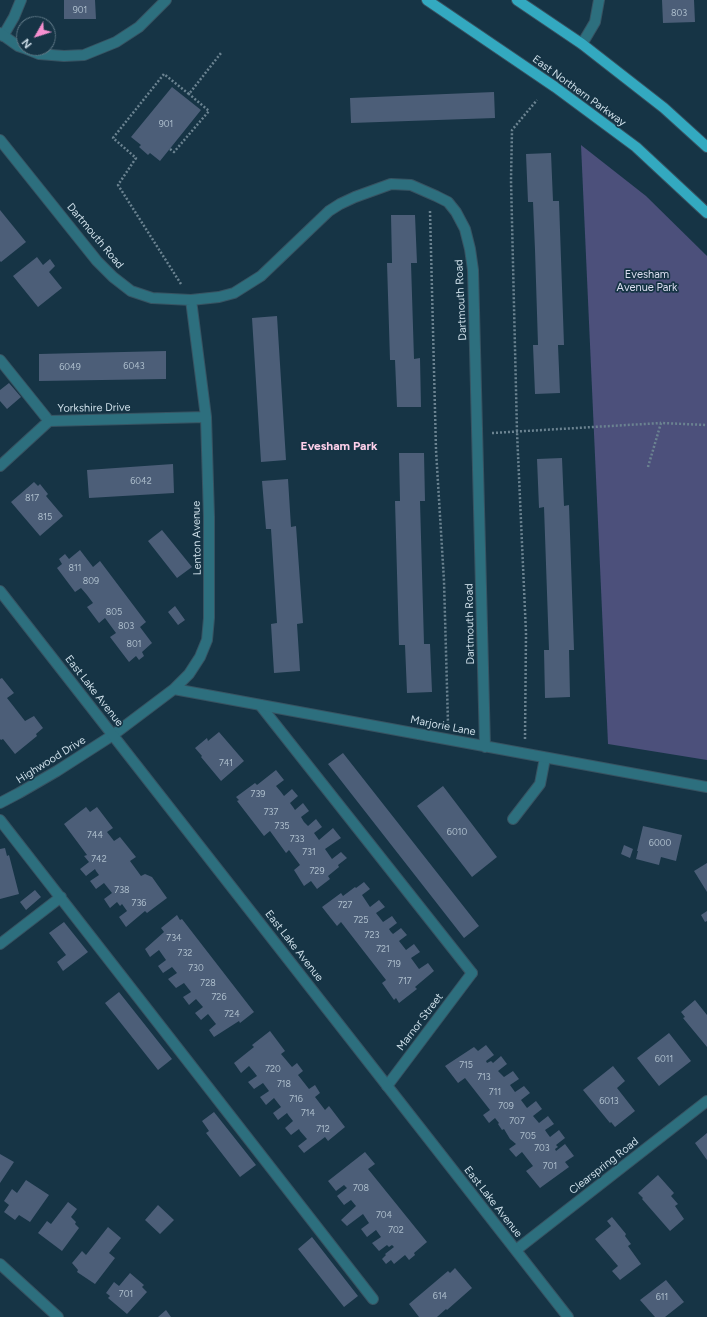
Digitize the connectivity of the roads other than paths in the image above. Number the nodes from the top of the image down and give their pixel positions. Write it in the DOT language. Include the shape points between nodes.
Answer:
graph roads {
  1 [pos="21,0"];
  2 [pos="166,0"];
  3 [pos="427,0"];
  4 [pos="517,0"];
  5 [pos="599,0"];
  6 [pos="1,35"];
  7 [pos="16,43"];
  8 [pos="582,44"];
  9 [pos="56,55"];
  10 [pos="0,140"];
  11 [pos="706,143"];
  12 [pos="707,212"];
  13 [pos="191,300"];
  14 [pos="0,360"];
  15 [pos="206,417"];
  16 [pos="49,421"];
  17 [pos="0,466"];
  18 [pos="0,591"];
  19 [pos="174,689"];
  20 [pos="260,705"];
  21 [pos="113,735"];
  22 [pos="486,747"];
  23 [pos="545,758"];
  24 [pos="707,787"];
  25 [pos="0,803"];
  26 [pos="513,819"];
  27 [pos="0,820"];
  28 [pos="61,898"];
  29 [pos="0,944"];
  30 [pos="387,1086"];
  31 [pos="707,1101"];
  32 [pos="516,1250"];
  33 [pos="0,1264"];
  34 [pos="373,1299"];
  35 [pos="58,1317"];
  36 [pos="568,1317"];
  1 -- 6 [label="street" via="14,17"];
  2 -- 9 [label="street" via="139,26 116,42 84,55"];
  3 -- 12 [label="main road, East Northern Parkway" via="555,87 636,147"];
  4 -- 8 [label="main road"];
  5 -- 8 [label="street" via="595,22"];
  6 -- 7 [label="street"];
  8 -- 11 [label="main road"];
  10 -- 13 [label="street, Dartmouth Road" via="97,261 123,286 152,298"];
  13 -- 15 [label="street, Lenton Avenue"];
  13 -- 22 [label="street, Dartmouth Road" via="219,297 249,285 329,211 355,197 391,184 411,185 430,193 448,202 456,212 465,229 473,270"];
  14 -- 16 [label="street"];
  15 -- 16 [label="street, Yorkshire Drive"];
  15 -- 19 [label="street, Lenton Avenue" via="210,618 207,640 200,657 189,674"];
  16 -- 17 [label="street, Yorkshire Drive"];
  18 -- 21 [label="street, East Lake Avenue"];
  19 -- 20 [label="street, Marjorie Lane"];
  19 -- 21 [label="street, Lenton Avenue"];
  20 -- 22 [label="street, Marjorie Lane"];
  20 -- 30 [label="street, Marnor Street" via="472,973"];
  21 -- 25 [label="street, Highwood Drive"];
  21 -- 30 [label="street, East Lake Avenue"];
  22 -- 23 [label="street, Marjorie Lane"];
  23 -- 24 [label="street, Marjorie Lane"];
  23 -- 26 [label="street" via="540,784"];
  27 -- 28 [label="street"];
  28 -- 29 [label="street"];
  28 -- 34 [label="street"];
  30 -- 32 [label="street, East Lake Avenue"];
  31 -- 32 [label="street, Clearspring Road"];
  32 -- 36 [label="street, East Lake Avenue"];
  33 -- 35 [label="street"];
}
